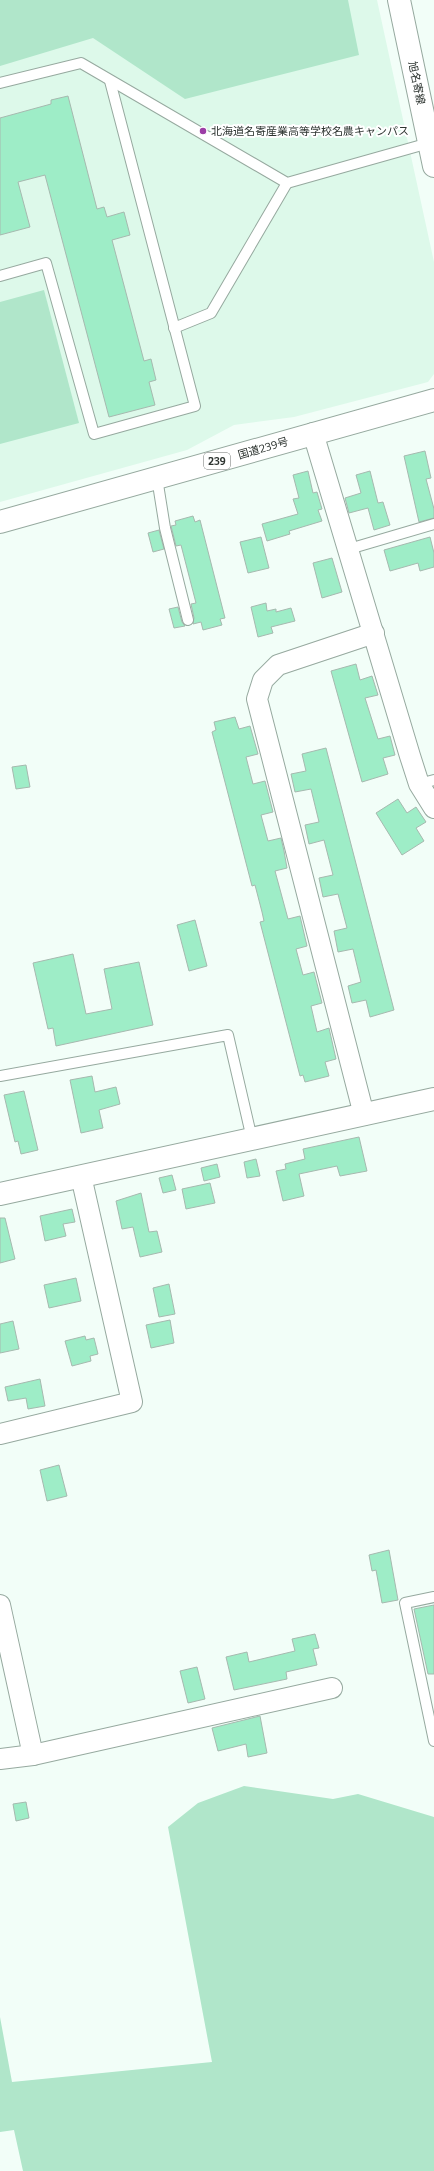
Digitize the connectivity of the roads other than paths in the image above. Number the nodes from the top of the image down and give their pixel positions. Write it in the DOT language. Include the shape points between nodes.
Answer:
graph roads {
  1 [pos="399,0"];
  2 [pos="110,81"];
  3 [pos="0,84"];
  4 [pos="429,143"];
  5 [pos="434,166"];
  6 [pos="287,183"];
  7 [pos="0,276"];
  8 [pos="174,328"];
  9 [pos="434,400"];
  10 [pos="313,433"];
  11 [pos="157,478"];
  12 [pos="0,522"];
  13 [pos="434,524"];
  14 [pos="349,549"];
  15 [pos="188,620"];
  16 [pos="374,633"];
  17 [pos="427,782"];
  18 [pos="434,808"];
  19 [pos="0,1076"];
  20 [pos="434,1099"];
  21 [pos="364,1115"];
  22 [pos="252,1139"];
  23 [pos="81,1176"];
  24 [pos="0,1194"];
  25 [pos="0,1434"];
  26 [pos="434,1597"];
  27 [pos="0,1605"];
  28 [pos="332,1688"];
  29 [pos="434,1741"];
  30 [pos="33,1755"];
  31 [pos="0,1759"];
  1 -- 4 [label="main road, 旭名寄線"];
  2 -- 3 [label="lane" via="81,63"];
  2 -- 6 [label="lane"];
  2 -- 8 [label="lane"];
  4 -- 5 [label="main road, 旭名寄線"];
  4 -- 6 [label="lane"];
  6 -- 8 [label="lane" via="211,313"];
  7 -- 8 [label="lane" via="46,263 94,434 194,406"];
  9 -- 10 [label="main road, 国道239号 / 239"];
  10 -- 11 [label="main road, 国道239号 / 239"];
  10 -- 14 [label="street"];
  11 -- 12 [label="main road, 国道239号 / 239"];
  11 -- 15 [label="lane" via="165,528"];
  13 -- 14 [label="lane"];
  14 -- 16 [label="street"];
  16 -- 17 [label="street"];
  16 -- 21 [label="street" via="278,665 263,680 257,699"];
  17 -- 18 [label="street"];
  19 -- 22 [label="lane" via="228,1035"];
  20 -- 21 [label="main road"];
  21 -- 22 [label="main road"];
  22 -- 23 [label="main road"];
  23 -- 24 [label="main road"];
  23 -- 25 [label="street" via="132,1402"];
  26 -- 29 [label="lane" via="405,1603"];
  27 -- 30 [label="street"];
  28 -- 30 [label="street"];
  30 -- 31 [label="street"];
}
